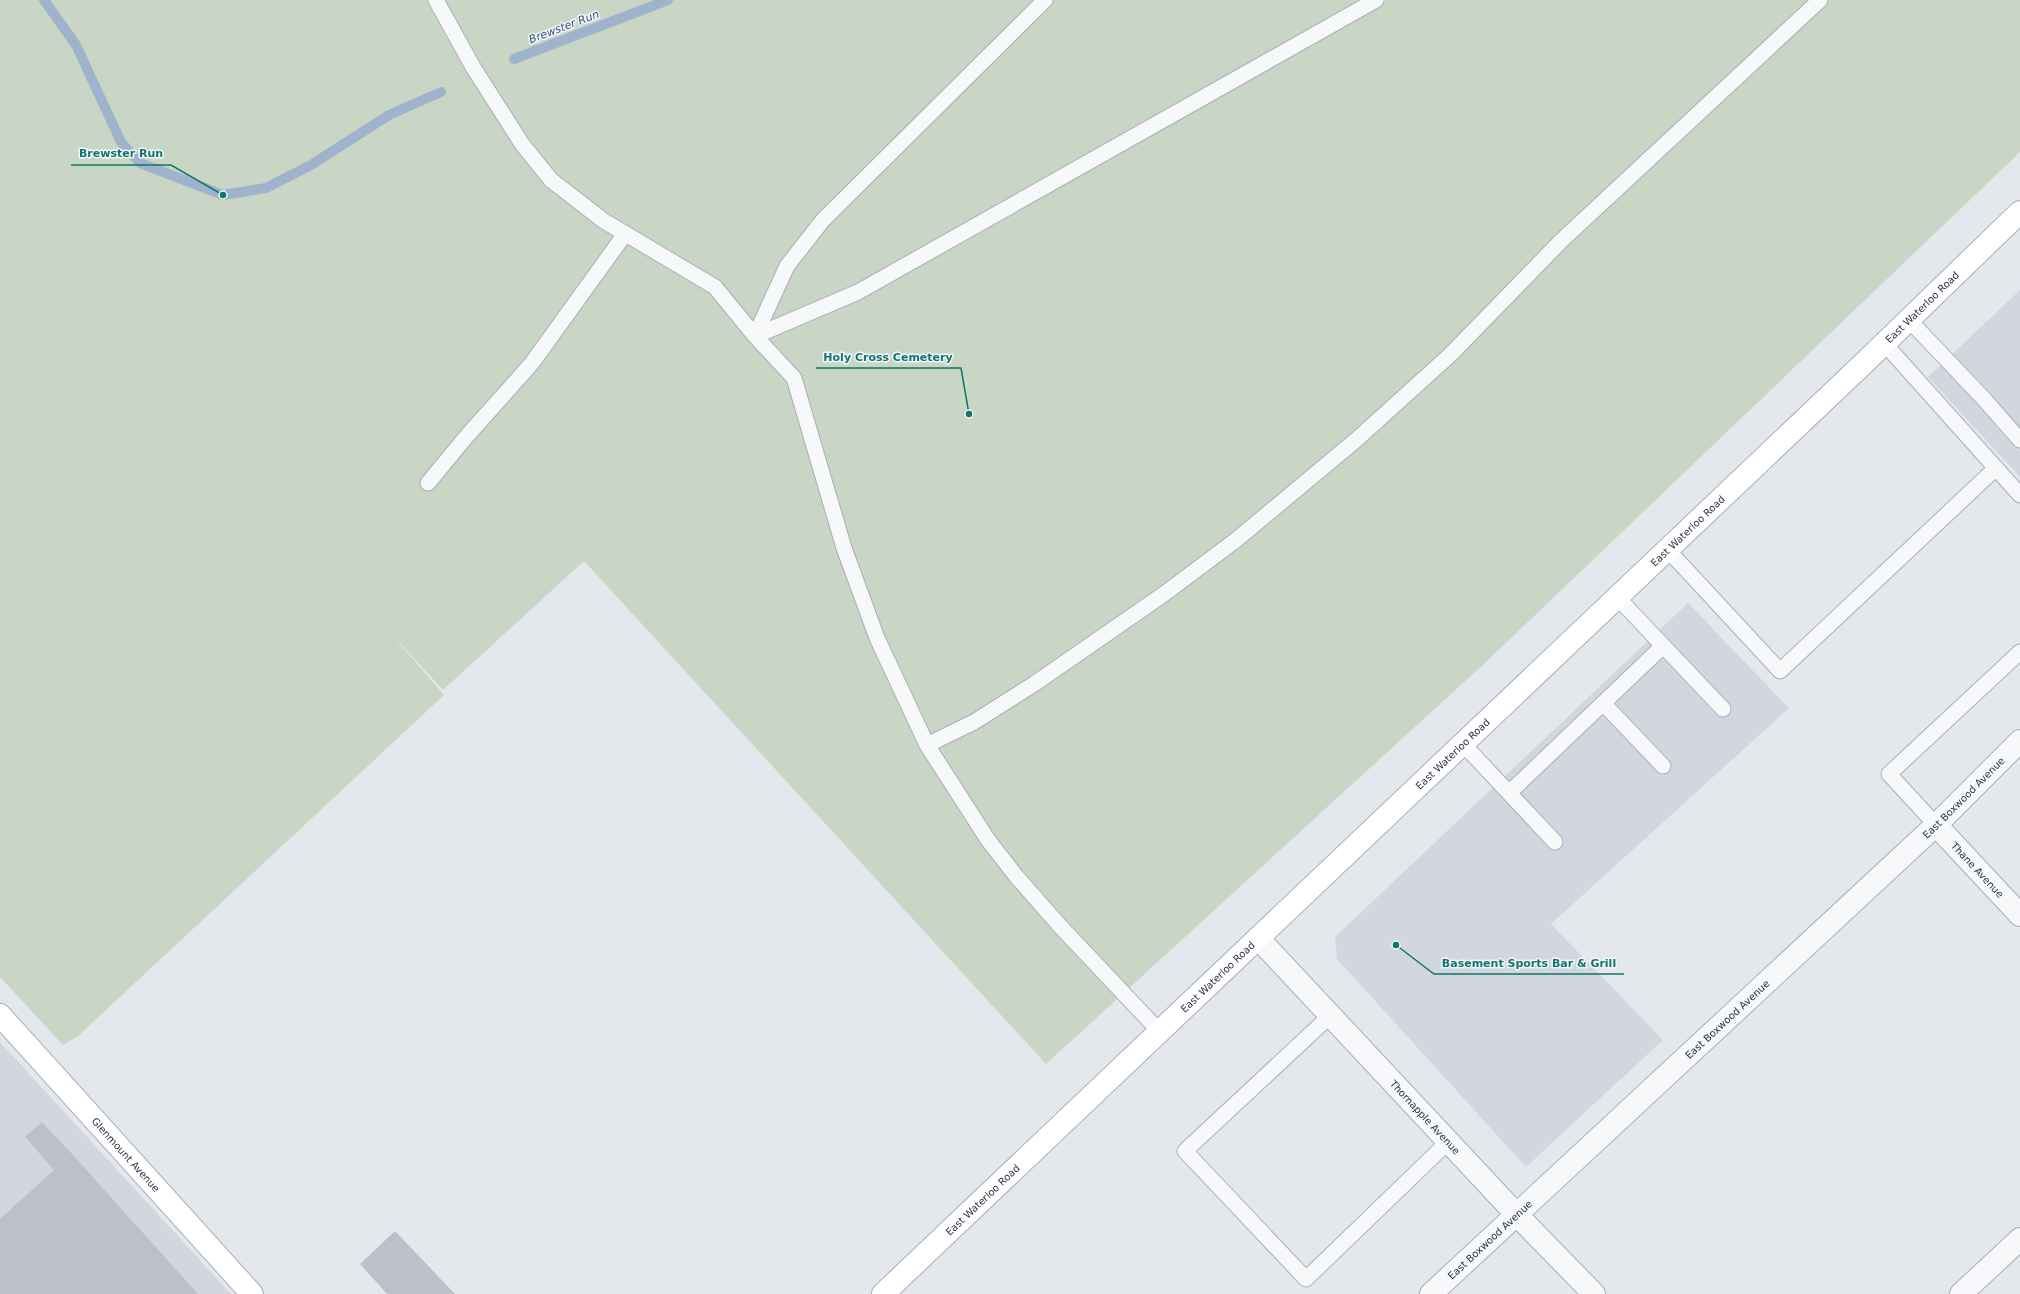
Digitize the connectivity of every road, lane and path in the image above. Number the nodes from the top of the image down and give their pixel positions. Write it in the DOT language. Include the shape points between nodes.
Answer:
graph roads {
  1 [pos="436,0"];
  2 [pos="1045,0"];
  3 [pos="1376,0"];
  4 [pos="1820,0"];
  5 [pos="2020,212"];
  6 [pos="625,234"];
  7 [pos="1908,320"];
  8 [pos="755,336"];
  9 [pos="1884,344"];
  10 [pos="2020,440"];
  11 [pos="1996,468"];
  12 [pos="428,483"];
  13 [pos="2020,495"];
  14 [pos="1667,549"];
  15 [pos="1617,597"];
  16 [pos="1663,646"];
  17 [pos="2020,652"];
  18 [pos="1603,703"];
  19 [pos="1723,709"];
  20 [pos="2020,741"];
  21 [pos="1463,744"];
  22 [pos="927,745"];
  23 [pos="1663,766"];
  24 [pos="1509,793"];
  25 [pos="1936,824"];
  26 [pos="1555,842"];
  27 [pos="2020,915"];
  28 [pos="1258,938"];
  29 [pos="0,1015"];
  30 [pos="1330,1015"];
  31 [pos="1160,1032"];
  32 [pos="1449,1141"];
  33 [pos="1516,1214"];
  34 [pos="2020,1239"];
  35 [pos="252,1294"];
  36 [pos="883,1294"];
  37 [pos="1431,1294"];
  38 [pos="1594,1294"];
  39 [pos="1961,1294"];
  1 -- 6 [label="lane" via="473,68 522,144 550,180 585,208"];
  2 -- 8 [label="lane" via="823,220 787,266"];
  3 -- 8 [label="lane" via="858,292"];
  4 -- 22 [label="lane" via="1561,241 1450,355 1356,440 1236,540 1164,594 1021,693 974,722"];
  5 -- 7 [label="main road, East Waterloo Road"];
  6 -- 8 [label="lane" via="715,287"];
  6 -- 12 [label="lane" via="532,363"];
  7 -- 9 [label="main road, East Waterloo Road"];
  7 -- 10 [label="lane"];
  8 -- 22 [label="lane" via="794,378 844,548 877,638"];
  9 -- 11 [label="lane"];
  9 -- 14 [label="main road, East Waterloo Road"];
  11 -- 13 [label="lane"];
  11 -- 14 [label="lane" via="1780,671"];
  14 -- 15 [label="main road, East Waterloo Road"];
  15 -- 16 [label="lane"];
  15 -- 21 [label="main road, East Waterloo Road"];
  16 -- 18 [label="lane"];
  16 -- 19 [label="lane"];
  17 -- 25 [label="lane" via="1889,774"];
  18 -- 23 [label="lane"];
  18 -- 24 [label="lane"];
  20 -- 25 [label="street, East Boxwood Avenue"];
  21 -- 24 [label="lane"];
  21 -- 28 [label="main road, East Waterloo Road"];
  22 -- 31 [label="lane" via="988,840 1016,876"];
  24 -- 26 [label="lane"];
  25 -- 27 [label="street, Thane Avenue"];
  25 -- 33 [label="street, East Boxwood Avenue"];
  28 -- 30 [label="street, Thornapple Avenue"];
  28 -- 31 [label="main road, East Waterloo Road"];
  29 -- 35 [label="main road, Glenmount Avenue"];
  30 -- 32 [label="street, Thornapple Avenue"];
  30 -- 32 [label="lane" via="1185,1151 1306,1279"];
  31 -- 36 [label="main road, East Waterloo Road"];
  32 -- 33 [label="street, Thornapple Avenue"];
  33 -- 37 [label="street, East Boxwood Avenue"];
  33 -- 38 [label="street, Thornapple Avenue"];
  34 -- 39 [label="street"];
}
